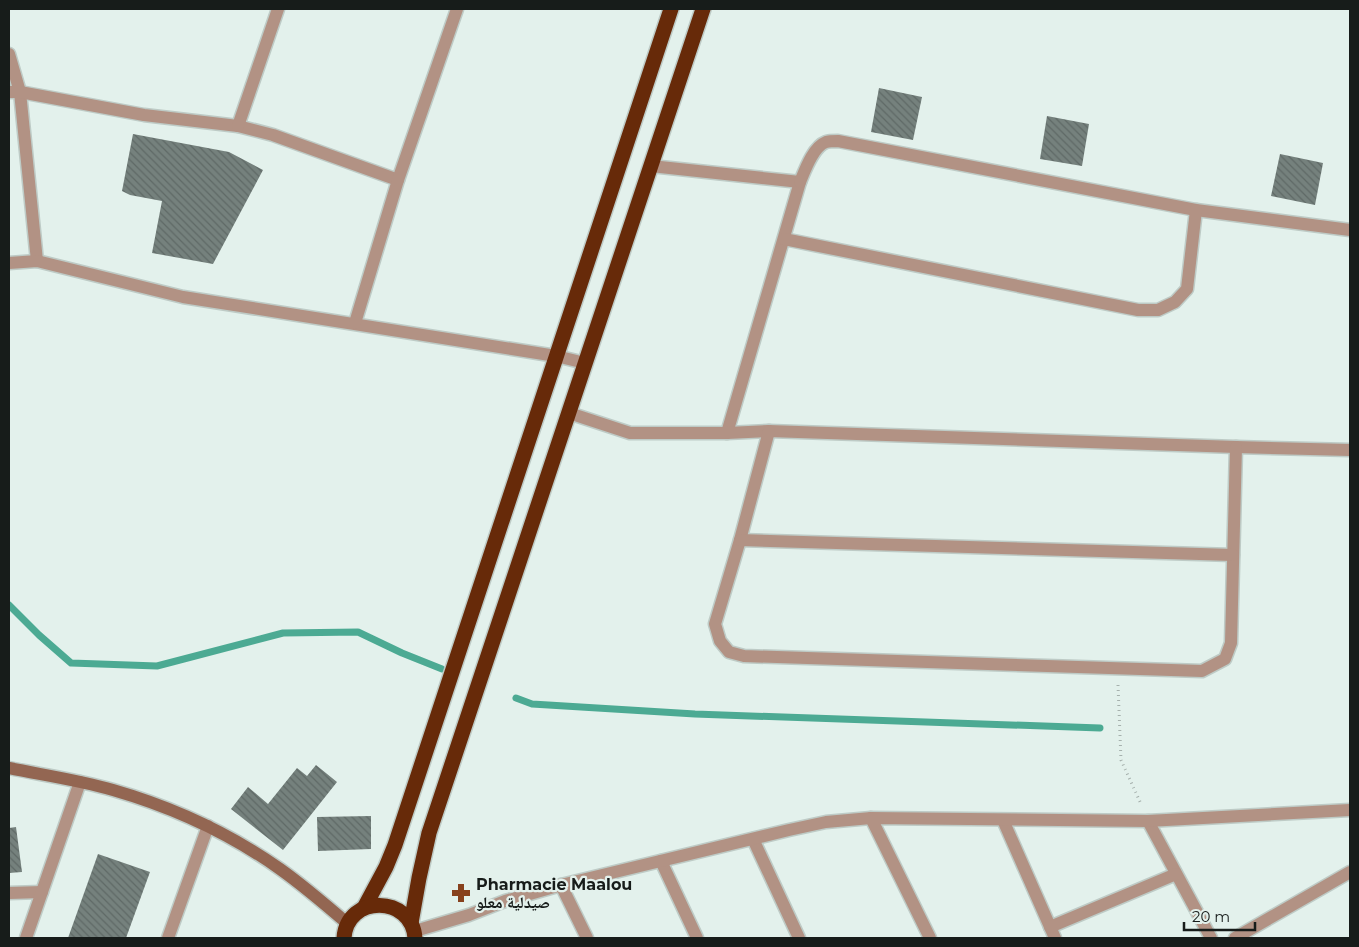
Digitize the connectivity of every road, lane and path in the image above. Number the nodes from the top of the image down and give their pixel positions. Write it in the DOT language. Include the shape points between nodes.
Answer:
graph roads {
  1 [pos="278,9"];
  2 [pos="458,9"];
  3 [pos="671,9"];
  4 [pos="703,9"];
  5 [pos="9,54"];
  6 [pos="14,92"];
  7 [pos="238,126"];
  8 [pos="650,166"];
  9 [pos="398,180"];
  10 [pos="800,182"];
  11 [pos="1196,210"];
  12 [pos="1350,230"];
  13 [pos="784,239"];
  14 [pos="37,261"];
  15 [pos="9,263"];
  16 [pos="355,323"];
  17 [pos="556,356"];
  18 [pos="585,363"];
  19 [pos="569,413"];
  20 [pos="769,431"];
  21 [pos="727,433"];
  22 [pos="1236,447"];
  23 [pos="1350,450"];
  24 [pos="740,540"];
  25 [pos="1233,555"];
  26 [pos="1118,668"];
  27 [pos="9,768"];
  28 [pos="80,782"];
  29 [pos="1350,810"];
  30 [pos="871,818"];
  31 [pos="1003,820"];
  32 [pos="1148,821"];
  33 [pos="208,826"];
  34 [pos="752,839"];
  35 [pos="662,861"];
  36 [pos="1350,872"];
  37 [pos="1176,874"];
  38 [pos="561,885"];
  39 [pos="42,892"];
  40 [pos="9,893"];
  41 [pos="364,908"];
  42 [pos="346,931"];
  43 [pos="414,931"];
  44 [pos="1053,933"];
  45 [pos="26,938"];
  46 [pos="168,938"];
  47 [pos="587,938"];
  48 [pos="697,938"];
  49 [pos="799,938"];
  50 [pos="930,938"];
  51 [pos="1210,938"];
  52 [pos="1235,938"];
  1 -- 7 [label="street"];
  2 -- 9 [label="street"];
  3 -- 17 [label="highway"];
  4 -- 8 [label="highway"];
  5 -- 6 [label="street"];
  6 -- 7 [label="street" via="144,115"];
  6 -- 14 [label="street"];
  7 -- 9 [label="street" via="273,135"];
  8 -- 10 [label="street"];
  8 -- 18 [label="highway"];
  9 -- 16 [label="street"];
  10 -- 11 [label="street" via="818,148 826,142 838,141"];
  10 -- 13 [label="street"];
  11 -- 12 [label="street"];
  11 -- 13 [label="street" via="1187,289 1175,302 1158,310 1138,310"];
  13 -- 21 [label="street"];
  14 -- 15 [label="street"];
  14 -- 16 [label="street" via="183,296"];
  16 -- 17 [label="street"];
  17 -- 18 [label="street"];
  17 -- 41 [label="highway" via="395,846"];
  18 -- 19 [label="highway"];
  19 -- 21 [label="street" via="630,433"];
  19 -- 43 [label="highway" via="429,833 419,878"];
  20 -- 21 [label="street"];
  20 -- 22 [label="street"];
  20 -- 24 [label="street"];
  22 -- 23 [label="street"];
  22 -- 25 [label="street"];
  24 -- 25 [label="street"];
  24 -- 26 [label="street" via="715,624 720,641 729,652 744,656"];
  25 -- 26 [label="street" via="1231,643 1225,659 1202,671"];
  26 -- 32 [label="path" via="1121,760"];
  27 -- 28 [label="street"];
  28 -- 33 [label="street" via="145,800"];
  28 -- 39 [label="street"];
  29 -- 32 [label="street"];
  30 -- 31 [label="street"];
  30 -- 34 [label="street" via="826,822"];
  30 -- 50 [label="street"];
  31 -- 32 [label="street"];
  31 -- 44 [label="street"];
  32 -- 37 [label="street"];
  33 -- 42 [label="street" via="279,868 313,893"];
  33 -- 46 [label="street"];
  34 -- 35 [label="street"];
  34 -- 49 [label="street"];
  35 -- 38 [label="street"];
  35 -- 48 [label="street"];
  36 -- 52 [label="street"];
  37 -- 44 [label="street"];
  37 -- 51 [label="street"];
  38 -- 43 [label="street"];
  38 -- 47 [label="street"];
  39 -- 40 [label="street"];
  39 -- 45 [label="street"];
  41 -- 42 [label="highway" via="355,914"];
  41 -- 43 [label="highway" via="391,906 402,912"];
}
